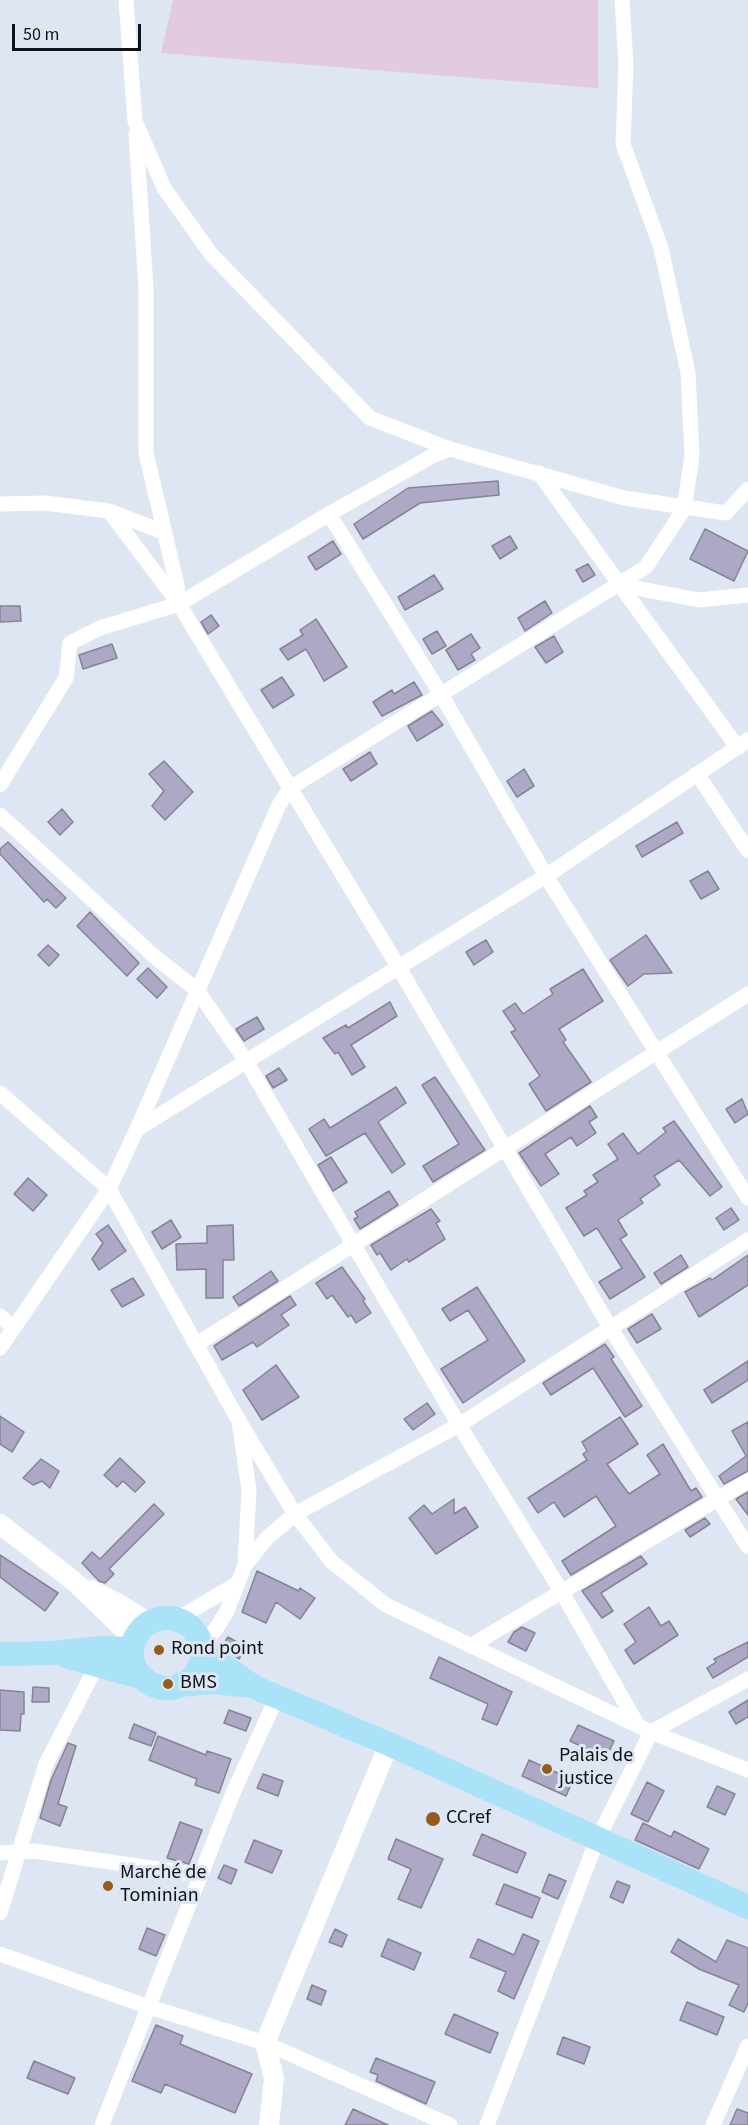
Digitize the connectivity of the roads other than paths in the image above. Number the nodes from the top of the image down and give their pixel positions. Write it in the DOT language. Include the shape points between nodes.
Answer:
graph roads {
  1 [pos="126,0"];
  2 [pos="622,0"];
  3 [pos="135,121"];
  4 [pos="450,449"];
  5 [pos="539,473"];
  6 [pos="748,489"];
  7 [pos="0,504"];
  8 [pos="684,509"];
  9 [pos="109,511"];
  10 [pos="329,514"];
  11 [pos="163,532"];
  12 [pos="621,585"];
  13 [pos="748,595"];
  14 [pos="179,604"];
  15 [pos="442,696"];
  16 [pos="743,744"];
  17 [pos="698,775"];
  18 [pos="0,785"];
  19 [pos="290,788"];
  20 [pos="0,815"];
  21 [pos="748,851"];
  22 [pos="546,876"];
  23 [pos="399,968"];
  24 [pos="197,990"];
  25 [pos="748,994"];
  26 [pos="657,1052"];
  27 [pos="246,1061"];
  28 [pos="0,1093"];
  29 [pos="137,1129"];
  30 [pos="505,1148"];
  31 [pos="109,1189"];
  32 [pos="748,1198"];
  33 [pos="748,1240"];
  34 [pos="353,1243"];
  35 [pos="0,1316"];
  36 [pos="14,1328"];
  37 [pos="611,1329"];
  38 [pos="196,1344"];
  39 [pos="0,1348"];
  40 [pos="239,1421"];
  41 [pos="459,1425"];
  42 [pos="748,1481"];
  43 [pos="718,1500"];
  44 [pos="295,1514"];
  45 [pos="0,1524"];
  46 [pos="748,1547"];
  47 [pos="245,1565"];
  48 [pos="235,1585"];
  49 [pos="562,1594"];
  50 [pos="177,1619"];
  51 [pos="139,1637"];
  52 [pos="472,1645"];
  53 [pos="201,1647"];
  54 [pos="0,1653"];
  55 [pos="54,1653"];
  56 [pos="97,1665"];
  57 [pos="144,1678"];
  58 [pos="748,1679"];
  59 [pos="179,1685"];
  60 [pos="254,1687"];
  61 [pos="277,1696"];
  62 [pos="637,1724"];
  63 [pos="651,1732"];
  64 [pos="389,1744"];
  65 [pos="748,1770"];
  66 [pos="597,1840"];
  67 [pos="0,1853"];
  68 [pos="20,1853"];
  69 [pos="200,1875"];
  70 [pos="748,1907"];
  71 [pos="0,1913"];
  72 [pos="0,1954"];
  73 [pos="146,2006"];
  74 [pos="265,2043"];
  75 [pos="748,2046"];
  76 [pos="102,2125"];
  77 [pos="270,2125"];
  78 [pos="450,2125"];
  79 [pos="487,2125"];
  80 [pos="713,2125"];
  1 -- 3 [label="street"];
  2 -- 8 [label="street" via="626,65 623,144 661,248 688,373 692,456"];
  3 -- 4 [label="street" via="164,188 211,254 370,418"];
  3 -- 11 [label="street" via="146,288 146,453"];
  4 -- 5 [label="street"];
  4 -- 10 [label="street"];
  5 -- 8 [label="street" via="624,498"];
  5 -- 12 [label="street"];
  6 -- 8 [label="street" via="726,513"];
  7 -- 9 [label="street" via="45,503"];
  8 -- 12 [label="street" via="646,567"];
  9 -- 11 [label="street"];
  9 -- 14 [label="street"];
  10 -- 14 [label="street"];
  10 -- 15 [label="street"];
  11 -- 14 [label="street"];
  12 -- 13 [label="street" via="699,600"];
  12 -- 15 [label="street"];
  12 -- 16 [label="street"];
  14 -- 18 [label="street" via="100,628 70,643 66,678"];
  14 -- 19 [label="street"];
  15 -- 19 [label="street"];
  15 -- 22 [label="street"];
  16 -- 17 [label="street"];
  17 -- 21 [label="street"];
  17 -- 22 [label="street"];
  19 -- 23 [label="street"];
  19 -- 24 [label="street"];
  20 -- 24 [label="street" via="155,957"];
  22 -- 23 [label="street"];
  22 -- 26 [label="street"];
  23 -- 27 [label="street"];
  23 -- 30 [label="street"];
  24 -- 27 [label="street"];
  24 -- 29 [label="street"];
  25 -- 26 [label="street"];
  26 -- 30 [label="street"];
  26 -- 32 [label="street"];
  27 -- 29 [label="street"];
  27 -- 34 [label="street"];
  28 -- 31 [label="street"];
  29 -- 31 [label="street"];
  30 -- 34 [label="street"];
  30 -- 37 [label="street"];
  31 -- 36 [label="street"];
  31 -- 38 [label="street"];
  33 -- 37 [label="street"];
  34 -- 38 [label="street"];
  34 -- 41 [label="street"];
  35 -- 36 [label="street"];
  36 -- 39 [label="street"];
  37 -- 41 [label="street"];
  37 -- 43 [label="street"];
  38 -- 40 [label="street"];
  40 -- 44 [label="street"];
  40 -- 47 [label="street" via="249,1490"];
  41 -- 44 [label="street"];
  41 -- 49 [label="street"];
  42 -- 43 [label="street"];
  43 -- 46 [label="street"];
  43 -- 49 [label="street"];
  44 -- 47 [label="street" via="267,1538"];
  44 -- 52 [label="street" via="333,1562 386,1605"];
  45 -- 51 [label="street"];
  47 -- 48 [label="street"];
  48 -- 50 [label="street"];
  48 -- 53 [label="street" via="227,1611"];
  49 -- 52 [label="street"];
  49 -- 62 [label="street"];
  50 -- 51 [label="main road" via="167,1618"];
  50 -- 53 [label="main road" via="195,1632"];
  51 -- 55 [label="main road" via="101,1648"];
  51 -- 57 [label="main road" via="135,1666"];
  52 -- 62 [label="street"];
  53 -- 59 [label="main road" via="196,1671"];
  53 -- 60 [label="main road"];
  54 -- 55 [label="main road"];
  55 -- 56 [label="main road"];
  56 -- 57 [label="main road"];
  56 -- 68 [label="street" via="46,1764"];
  57 -- 59 [label="main road" via="164,1687"];
  58 -- 63 [label="street"];
  59 -- 60 [label="main road" via="213,1682"];
  60 -- 61 [label="main road"];
  61 -- 64 [label="main road"];
  61 -- 69 [label="street"];
  62 -- 63 [label="street"];
  63 -- 65 [label="street"];
  63 -- 66 [label="street"];
  64 -- 66 [label="main road"];
  64 -- 74 [label="street"];
  66 -- 70 [label="main road"];
  66 -- 79 [label="street"];
  67 -- 68 [label="street"];
  68 -- 69 [label="street" via="34,1851"];
  68 -- 71 [label="street"];
  69 -- 73 [label="street"];
  72 -- 73 [label="street"];
  73 -- 74 [label="street"];
  73 -- 76 [label="street"];
  74 -- 77 [label="street" via="274,2078"];
  74 -- 78 [label="street"];
  75 -- 80 [label="street"];
}
